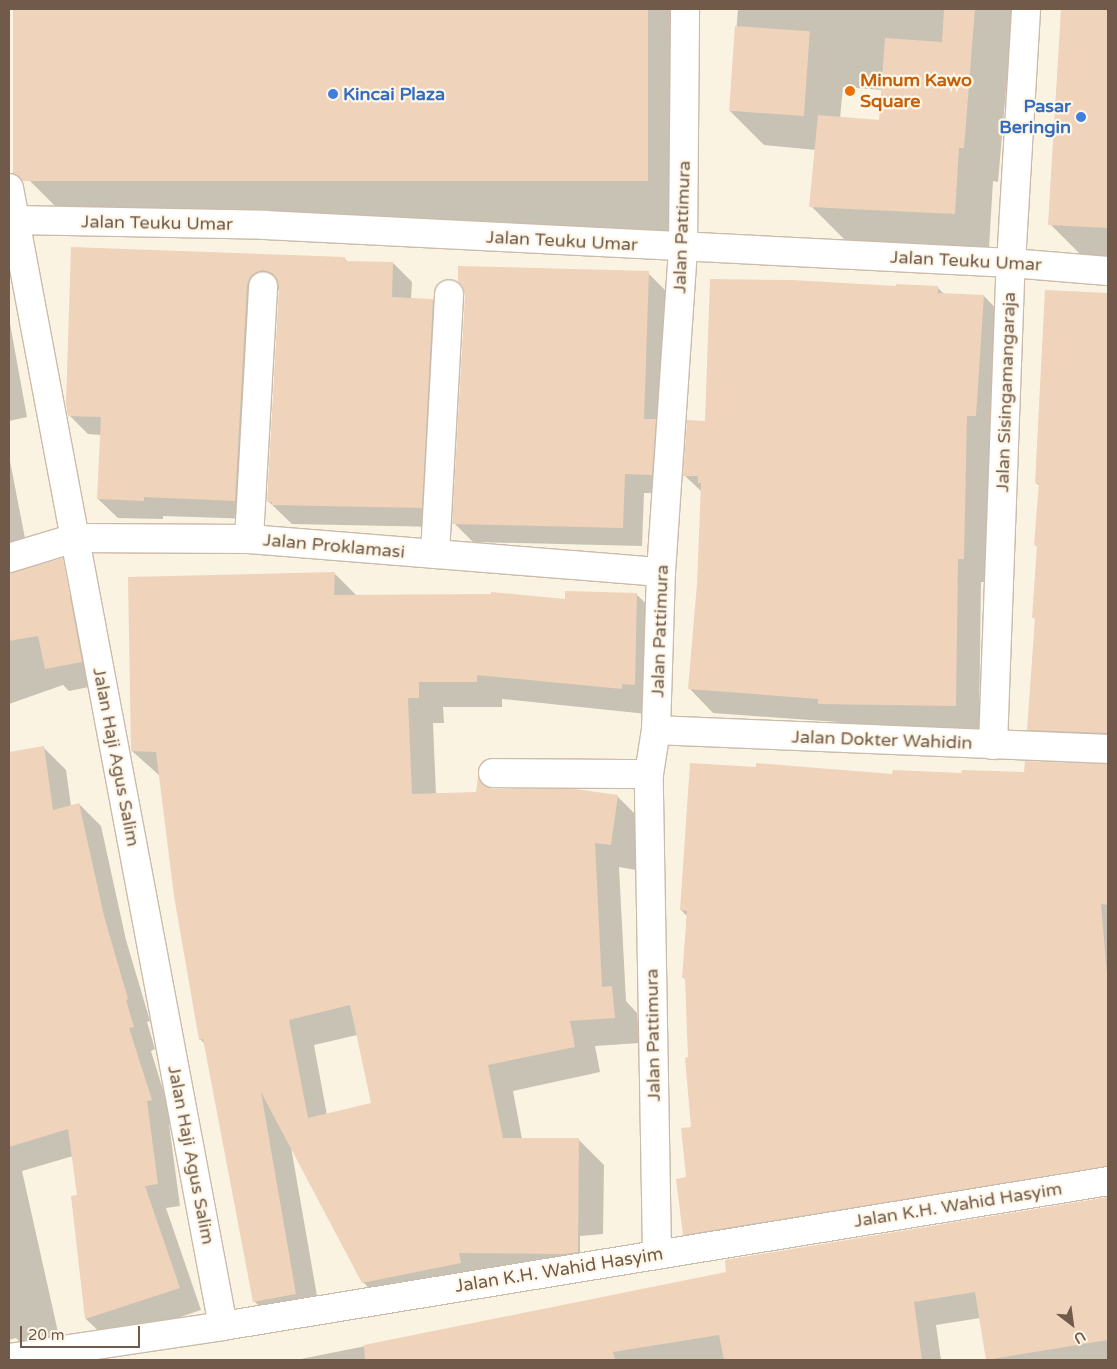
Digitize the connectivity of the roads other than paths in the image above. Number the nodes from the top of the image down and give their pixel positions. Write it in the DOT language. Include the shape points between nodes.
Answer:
graph roads {
  1 [pos="685,9"];
  2 [pos="1026,9"];
  3 [pos="9,188"];
  4 [pos="14,220"];
  5 [pos="683,248"];
  6 [pos="1011,263"];
  7 [pos="1108,271"];
  8 [pos="263,286"];
  9 [pos="449,294"];
  10 [pos="75,538"];
  11 [pos="249,539"];
  12 [pos="435,554"];
  13 [pos="9,558"];
  14 [pos="661,572"];
  15 [pos="656,730"];
  16 [pos="993,744"];
  17 [pos="1108,749"];
  18 [pos="493,773"];
  19 [pos="650,774"];
  20 [pos="1108,1181"];
  21 [pos="657,1253"];
  22 [pos="223,1326"];
  23 [pos="9,1358"];
  1 -- 5 [label="street, Jalan Pattimura"];
  2 -- 6 [label="street, Jalan Sisingamangaraja"];
  3 -- 4 [label="street, Jalan Haji Agus Salim"];
  4 -- 5 [label="street, Jalan Teuku Umar" via="265,225"];
  4 -- 10 [label="street, Jalan Haji Agus Salim"];
  5 -- 6 [label="street, Jalan Teuku Umar"];
  5 -- 14 [label="street, Jalan Pattimura"];
  6 -- 7 [label="street, Jalan Teuku Umar"];
  6 -- 16 [label="street, Jalan Sisingamangaraja"];
  8 -- 11 [label="street"];
  9 -- 12 [label="street"];
  10 -- 11 [label="street, Jalan Proklamasi"];
  10 -- 13 [label="street, Jalan Proklamasi"];
  10 -- 22 [label="street, Jalan Haji Agus Salim"];
  11 -- 12 [label="street, Jalan Proklamasi"];
  12 -- 14 [label="street, Jalan Proklamasi"];
  14 -- 15 [label="street, Jalan Pattimura"];
  15 -- 16 [label="street, Jalan Dokter Wahidin"];
  15 -- 19 [label="street, Jalan Pattimura"];
  16 -- 17 [label="street, Jalan Dokter Wahidin"];
  18 -- 19 [label="street"];
  19 -- 21 [label="street, Jalan Pattimura"];
  20 -- 21 [label="street, Jalan K.H. Wahid Hasyim"];
  21 -- 22 [label="street, Jalan K.H. Wahid Hasyim"];
  22 -- 23 [label="street, Jalan K.H. Wahid Hasyim"];
}
